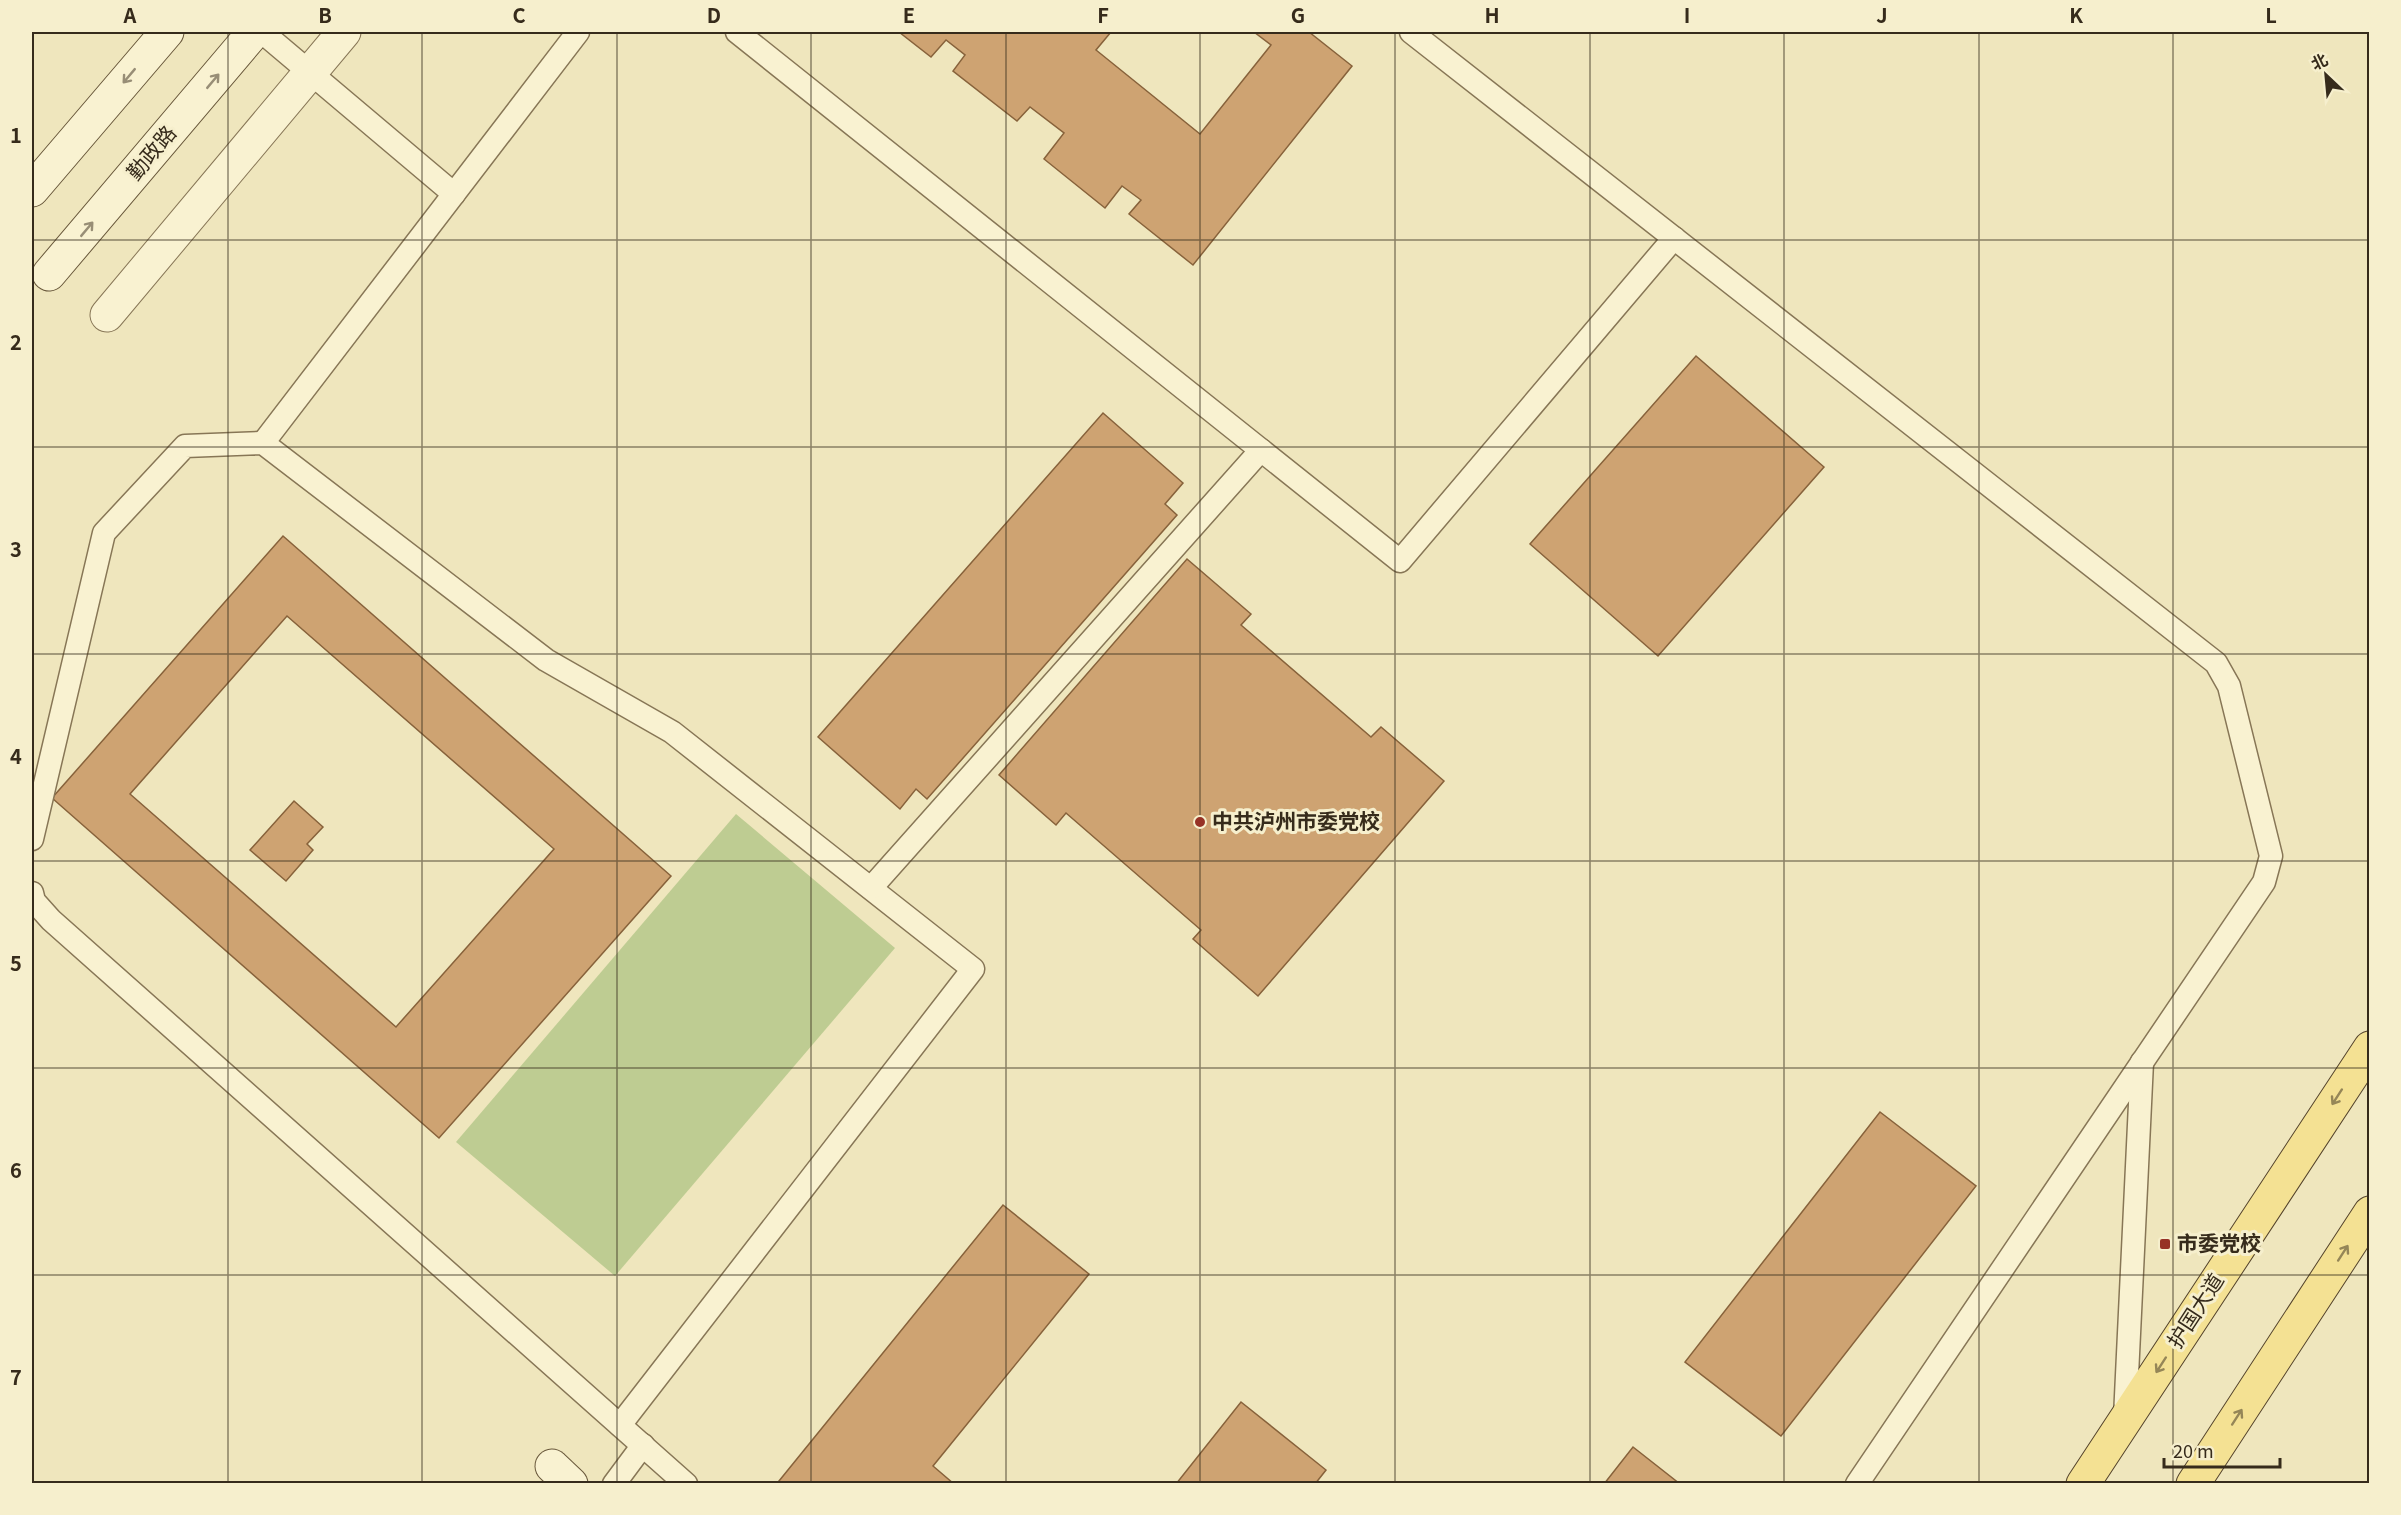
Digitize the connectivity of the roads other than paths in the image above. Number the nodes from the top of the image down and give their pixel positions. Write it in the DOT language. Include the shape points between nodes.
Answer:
graph roads {
  1 [pos="167,32"];
  2 [pos="254,32"];
  3 [pos="262,32"];
  4 [pos="344,32"];
  5 [pos="578,32"];
  6 [pos="738,32"];
  7 [pos="1411,32"];
  8 [pos="310,72"];
  9 [pos="32,190"];
  10 [pos="454,194"];
  11 [pos="1674,238"];
  12 [pos="49,274"];
  13 [pos="107,315"];
  14 [pos="263,443"];
  15 [pos="1262,450"];
  16 [pos="32,840"];
  17 [pos="871,888"];
  18 [pos="32,893"];
  19 [pos="2370,1048"];
  20 [pos="2142,1062"];
  21 [pos="2370,1213"];
  22 [pos="2125,1419"];
  23 [pos="620,1425"];
  24 [pos="643,1445"];
  25 [pos="614,1484"];
  26 [pos="686,1484"];
  27 [pos="1857,1484"];
  28 [pos="2083,1484"];
  29 [pos="2193,1484"];
  1 -- 9 [label="street, one-way"];
  12 -- 2 [label="street, 勤政路, one-way"];
  3 -- 8 [label="lane"];
  4 -- 8 [label="street"];
  5 -- 10 [label="lane"];
  6 -- 15 [label="lane"];
  7 -- 11 [label="lane"];
  8 -- 10 [label="lane"];
  8 -- 13 [label="street"];
  10 -- 14 [label="lane"];
  11 -- 15 [label="lane" via="1400,561"];
  11 -- 20 [label="lane" via="2216,663 2229,686 2271,856 2264,882"];
  14 -- 16 [label="lane" via="185,446 104,533"];
  14 -- 17 [label="lane" via="546,660 672,732"];
  15 -- 17 [label="lane"];
  17 -- 23 [label="lane" via="973,969"];
  18 -- 23 [label="lane" via="51,920"];
  19 -- 22 [label="main road, 护国大道, one-way"];
  20 -- 22 [label="lane"];
  20 -- 27 [label="lane"];
  29 -- 21 [label="main road, one-way"];
  22 -- 28 [label="main road, 护国大道"];
  23 -- 24 [label="lane"];
  24 -- 25 [label="lane"];
  24 -- 26 [label="lane"];
}
